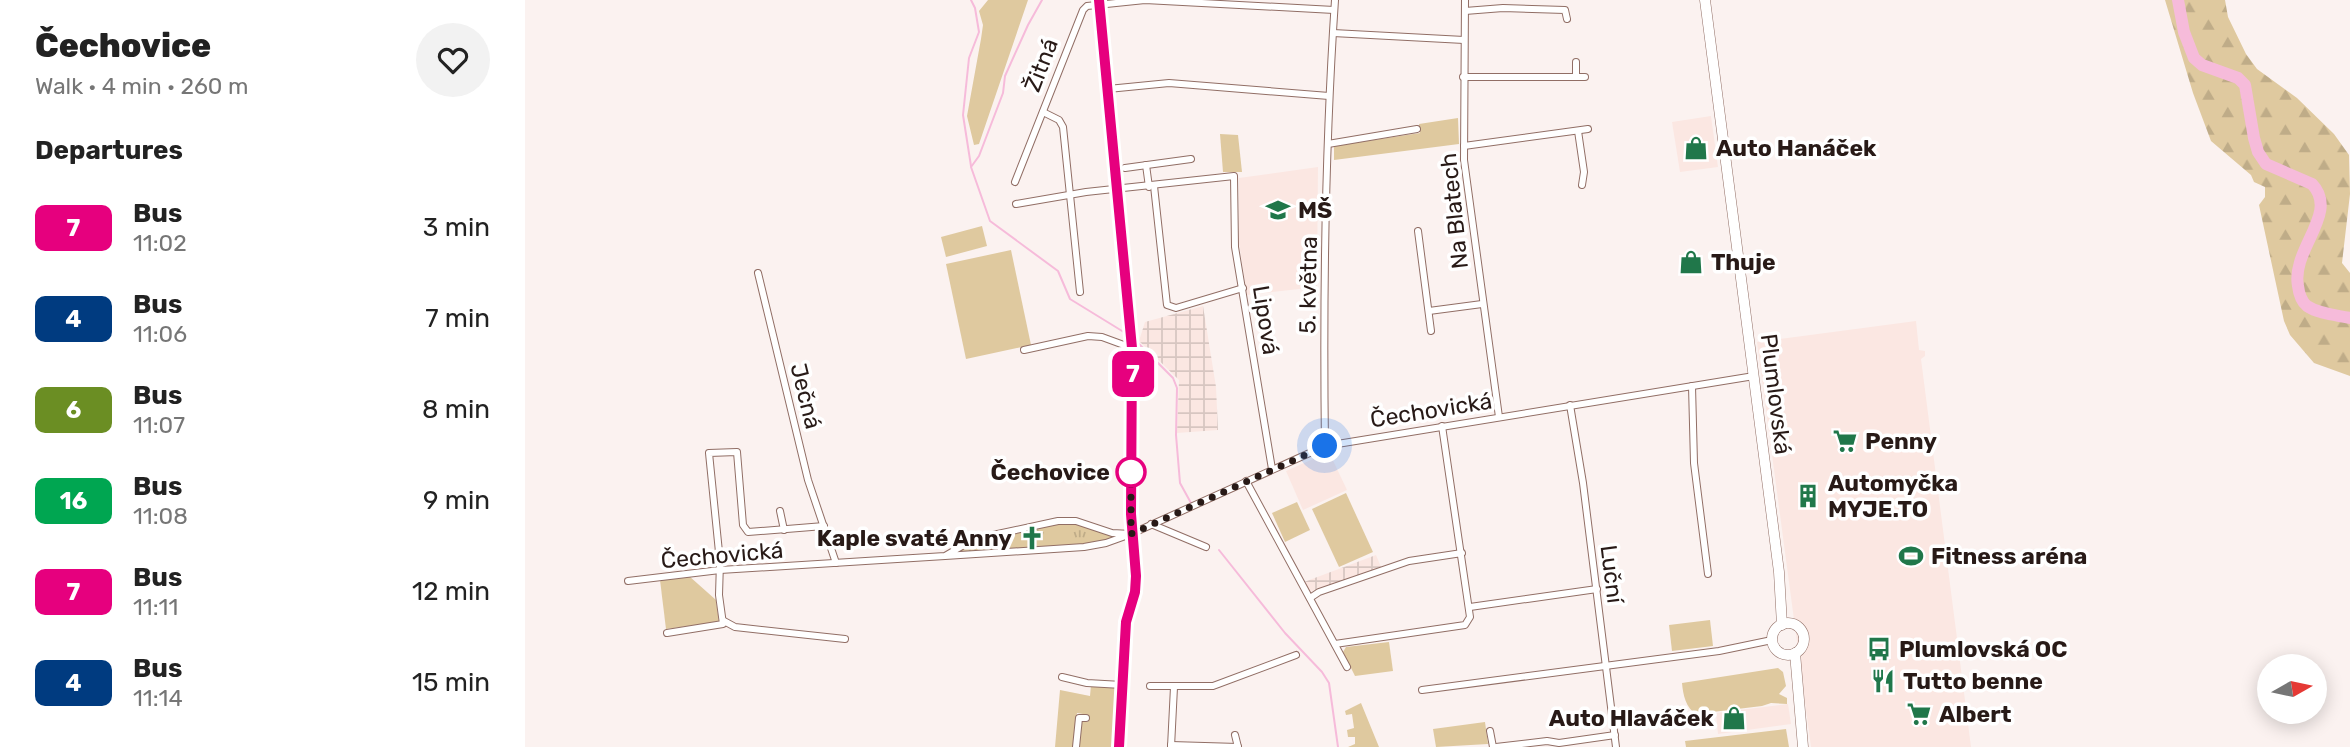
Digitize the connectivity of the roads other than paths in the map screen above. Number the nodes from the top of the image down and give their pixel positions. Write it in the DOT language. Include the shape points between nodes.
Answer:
graph roads {
  1 [pos="1335,0"];
  2 [pos="1465,0"];
  3 [pos="1705,0"];
  4 [pos="1099,2"];
  5 [pos="1334,10"];
  6 [pos="1465,11"];
  7 [pos="1567,19"];
  8 [pos="1333,33"];
  9 [pos="1464,40"];
  10 [pos="1576,62"];
  11 [pos="1463,77"];
  12 [pos="1576,77"];
  13 [pos="1585,77"];
  14 [pos="1108,89"];
  15 [pos="1329,96"];
  16 [pos="1043,112"];
  17 [pos="1417,129"];
  18 [pos="1588,129"];
  19 [pos="1578,131"];
  20 [pos="1328,144"];
  21 [pos="1464,146"];
  22 [pos="1191,159"];
  23 [pos="1146,165"];
  24 [pos="1125,168"];
  25 [pos="1015,182"];
  26 [pos="1582,185"];
  27 [pos="1151,186"];
  28 [pos="1118,190"];
  29 [pos="1070,195"];
  30 [pos="1016,204"];
  31 [pos="1418,231"];
  32 [pos="758,273"];
  33 [pos="1243,288"];
  34 [pos="1080,292"];
  35 [pos="1482,304"];
  36 [pos="1429,311"];
  37 [pos="1431,331"];
  38 [pos="1132,341"];
  39 [pos="1024,350"];
  40 [pos="1754,376"];
  41 [pos="1692,386"];
  42 [pos="1570,405"];
  43 [pos="1499,417"];
  44 [pos="1442,426"];
  45 [pos="1325,446"];
  46 [pos="1272,469"];
  47 [pos="1246,481"];
  48 [pos="781,511"];
  49 [pos="1151,524"];
  50 [pos="824,526"];
  51 [pos="784,530"];
  52 [pos="1131,534"];
  53 [pos="1206,547"];
  54 [pos="1462,553"];
  55 [pos="945,556"];
  56 [pos="836,563"];
  57 [pos="720,570"];
  58 [pos="1708,574"];
  59 [pos="628,581"];
  60 [pos="1597,589"];
  61 [pos="1310,598"];
  62 [pos="1470,607"];
  63 [pos="724,622"];
  64 [pos="1786,624"];
  65 [pos="667,633"];
  66 [pos="845,639"];
  67 [pos="1772,640"];
  68 [pos="1335,644"];
  69 [pos="1790,654"];
  70 [pos="1296,655"];
  71 [pos="1347,667"];
  72 [pos="1607,667"];
  73 [pos="1062,677"];
  74 [pos="1122,685"];
  75 [pos="1150,686"];
  76 [pos="1174,687"];
  77 [pos="1422,690"];
  78 [pos="1086,718"];
  79 [pos="1490,731"];
  80 [pos="1235,735"];
  81 [pos="1615,735"];
  82 [pos="1171,746"];
  83 [pos="1076,747"];
  84 [pos="1119,747"];
  85 [pos="1238,747"];
  86 [pos="1494,747"];
  87 [pos="1616,747"];
  88 [pos="1803,747"];
  1 -- 5 [label="street, 5. května"];
  2 -- 6 [label="street, Na Blatech"];
  3 -- 40 [label="main road, Plumlovská"];
  4 -- 5 [label="street" via="1145,0"];
  4 -- 14 [label="main road"];
  4 -- 16 [label="street, Žitná" via="1083,10"];
  5 -- 8 [label="street, 5. května"];
  6 -- 7 [label="street" via="1566,6"];
  6 -- 9 [label="street, Na Blatech"];
  8 -- 9 [label="street"];
  8 -- 15 [label="street, 5. května"];
  9 -- 11 [label="street, Na Blatech"];
  10 -- 12 [label="street"];
  11 -- 12 [label="street"];
  11 -- 21 [label="street, Na Blatech"];
  12 -- 13 [label="street"];
  14 -- 15 [label="street" via="1169,83"];
  14 -- 28 [label="main road"];
  15 -- 20 [label="street, 5. května"];
  16 -- 25 [label="street, Žitná"];
  16 -- 29 [label="street, Žitná" via="1063,127"];
  17 -- 20 [label="street"];
  18 -- 19 [label="street"];
  19 -- 21 [label="street"];
  19 -- 26 [label="street"];
  20 -- 45 [label="street, 5. května"];
  21 -- 35 [label="street, Na Blatech"];
  22 -- 23 [label="street"];
  23 -- 24 [label="street"];
  23 -- 27 [label="street"];
  27 -- 28 [label="street"];
  27 -- 33 [label="street, Lipová" via="1234,176 1235,247"];
  27 -- 33 [label="street" via="1167,306 1176,308"];
  28 -- 29 [label="street"];
  28 -- 38 [label="main road"];
  29 -- 30 [label="street"];
  29 -- 34 [label="street, Žitná"];
  31 -- 36 [label="street"];
  32 -- 50 [label="street, Ječná" via="808,480"];
  33 -- 46 [label="street, Lipová"];
  35 -- 36 [label="street"];
  35 -- 43 [label="street, Na Blatech"];
  36 -- 37 [label="street"];
  38 -- 39 [label="street" via="1088,336"];
  38 -- 52 [label="main road"];
  40 -- 41 [label="street, Čechovická"];
  40 -- 64 [label="main road, Plumlovská"];
  41 -- 42 [label="street, Čechovická"];
  41 -- 58 [label="street" via="1694,463"];
  42 -- 43 [label="street, Čechovická"];
  42 -- 60 [label="street, Luční"];
  43 -- 44 [label="street, Čechovická"];
  44 -- 45 [label="street, Čechovická"];
  44 -- 54 [label="street"];
  45 -- 46 [label="street, Čechovická"];
  46 -- 47 [label="street, Čechovická"];
  47 -- 49 [label="street, Čechovická"];
  47 -- 61 [label="street"];
  48 -- 51 [label="street"];
  49 -- 52 [label="street, Čechovická"];
  49 -- 53 [label="street"];
  50 -- 51 [label="street"];
  50 -- 56 [label="street, Ječná"];
  51 -- 57 [label="street" via="748,533 743,524 737,452 709,453"];
  52 -- 55 [label="street, Čechovická" via="1084,547"];
  52 -- 55 [label="street, Čechovická" via="1058,521 974,539"];
  52 -- 74 [label="main road" via="1135,584 1126,622"];
  54 -- 61 [label="street" via="1407,561"];
  54 -- 62 [label="street"];
  55 -- 56 [label="street, Čechovická"];
  56 -- 57 [label="street, Čechovická"];
  57 -- 59 [label="street, Čechovická"];
  57 -- 63 [label="street"];
  60 -- 62 [label="street"];
  60 -- 72 [label="street, Luční"];
  61 -- 68 [label="street"];
  62 -- 68 [label="street" via="1465,625"];
  63 -- 65 [label="street"];
  63 -- 66 [label="street"];
  64 -- 67 [label="main road" via="1775,631"];
  64 -- 69 [label="main road, Plumlovská" via="1800,629 1804,636 1802,646"];
  67 -- 69 [label="main road, Plumlovská" via="1776,649"];
  67 -- 72 [label="street"];
  68 -- 71 [label="street"];
  69 -- 88 [label="main road, Plumlovská"];
  70 -- 76 [label="street" via="1213,686"];
  72 -- 77 [label="street"];
  72 -- 81 [label="street, Luční"];
  73 -- 74 [label="street"];
  74 -- 84 [label="main road"];
  75 -- 76 [label="street"];
  76 -- 82 [label="street"];
  78 -- 83 [label="street" via="1079,718"];
  79 -- 86 [label="street"];
  80 -- 85 [label="street"];
  81 -- 86 [label="street"];
  81 -- 87 [label="street, Luční"];
  82 -- 85 [label="street"];
}
